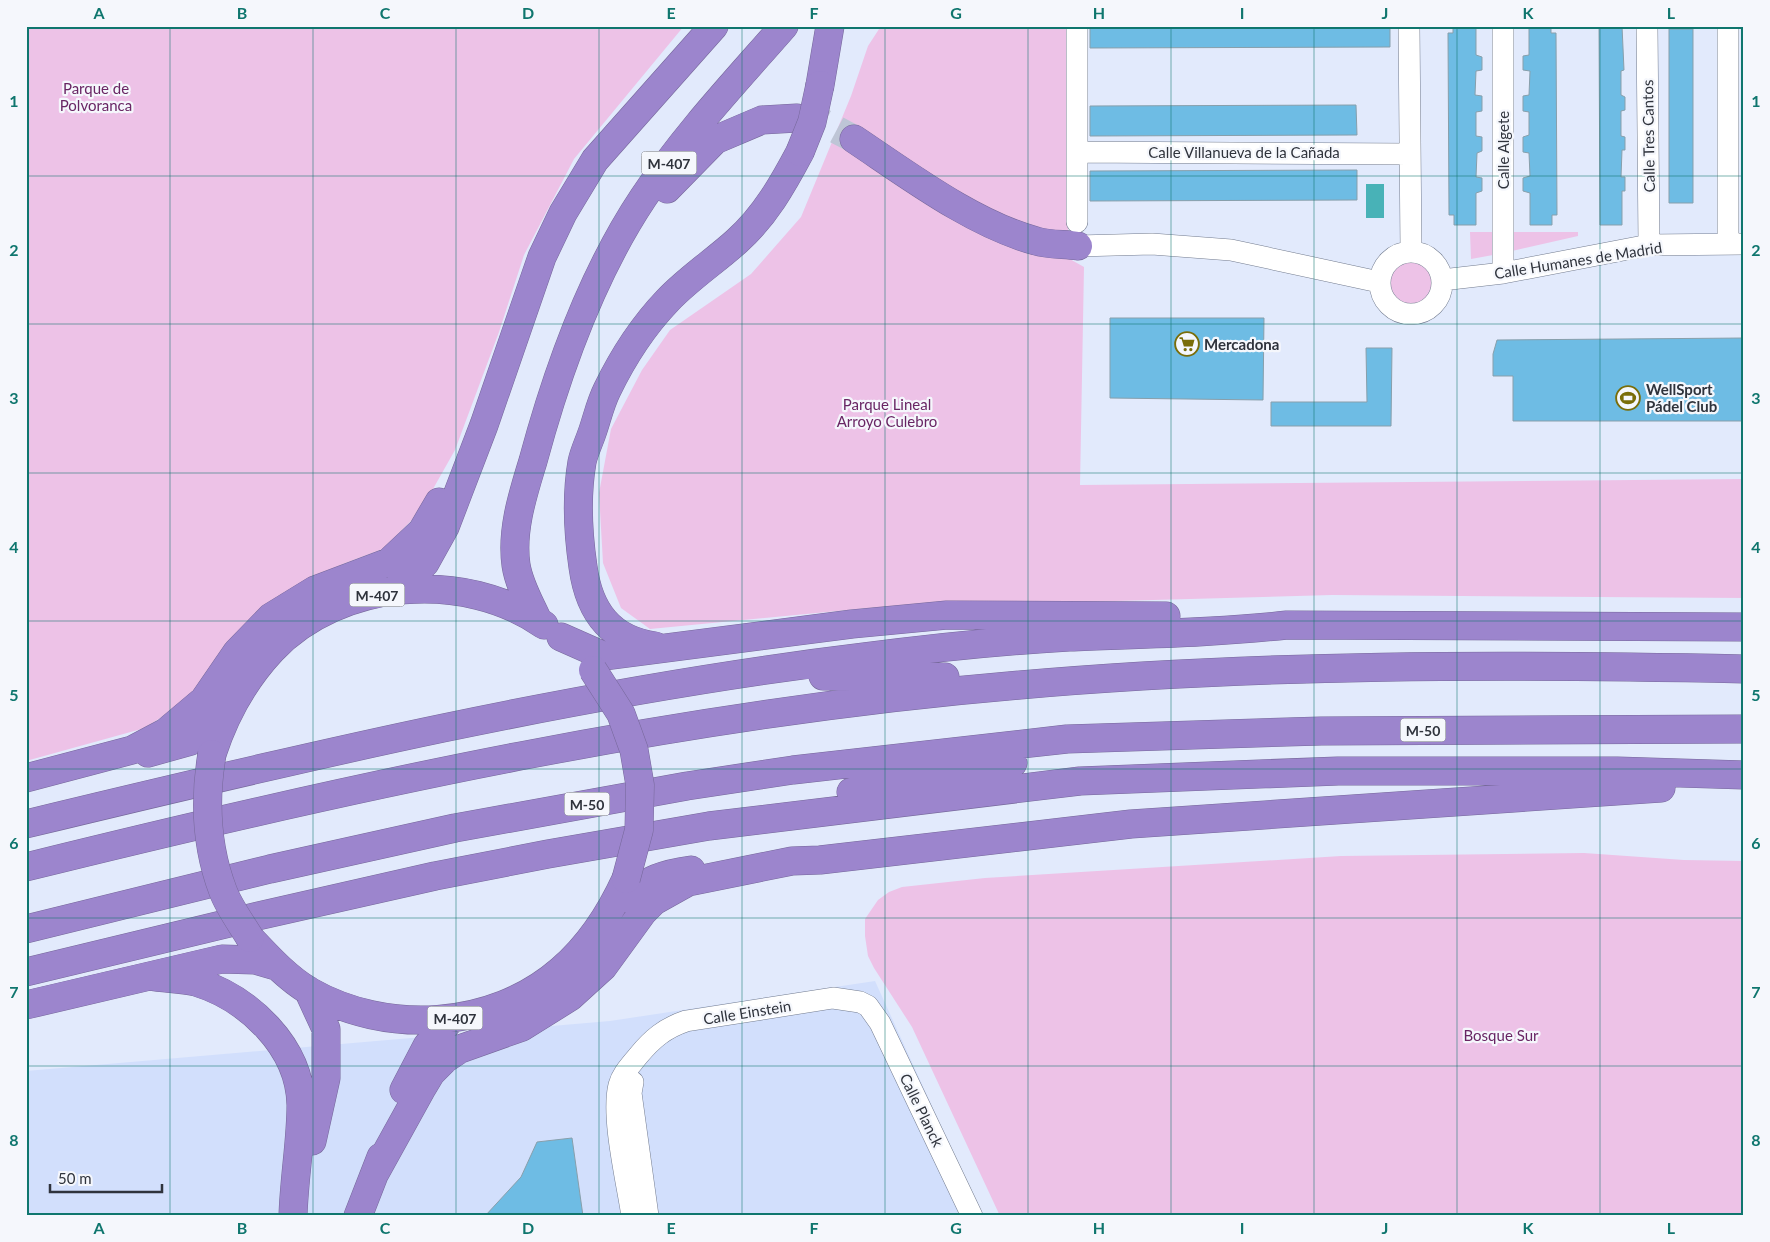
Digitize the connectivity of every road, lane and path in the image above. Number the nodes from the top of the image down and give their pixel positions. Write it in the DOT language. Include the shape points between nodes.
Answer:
graph roads {
  1 [pos="714,26"];
  2 [pos="784,26"];
  3 [pos="830,26"];
  4 [pos="1077,26"];
  5 [pos="1409,26"];
  6 [pos="1503,26"];
  7 [pos="1646,26"];
  8 [pos="1728,26"];
  9 [pos="797,118"];
  10 [pos="854,139"];
  11 [pos="1078,152"];
  12 [pos="1410,154"];
  13 [pos="1078,234"];
  14 [pos="1736,244"];
  15 [pos="1649,245"];
  16 [pos="1412,251"];
  17 [pos="1503,273"];
  18 [pos="1442,280"];
  19 [pos="1379,282"];
  20 [pos="583,318"];
  21 [pos="484,425"];
  22 [pos="395,590"];
  23 [pos="538,621"];
  24 [pos="1287,625"];
  25 [pos="1744,627"];
  26 [pos="561,637"];
  27 [pos="674,648"];
  28 [pos="1744,669"];
  29 [pos="1018,685"];
  30 [pos="657,688"];
  31 [pos="223,720"];
  32 [pos="1744,728"];
  33 [pos="1157,737"];
  34 [pos="1744,775"];
  35 [pos="26,779"];
  36 [pos="1744,784"];
  37 [pos="26,824"];
  38 [pos="709,826"];
  39 [pos="792,861"];
  40 [pos="26,867"];
  41 [pos="621,890"];
  42 [pos="26,929"];
  43 [pos="276,966"];
  44 [pos="26,972"];
  45 [pos="150,976"];
  46 [pos="308,990"];
  47 [pos="26,1005"];
  48 [pos="868,1006"];
  49 [pos="451,1019"];
  50 [pos="638,1056"];
  51 [pos="375,1173"];
  52 [pos="294,1216"];
  53 [pos="358,1216"];
  54 [pos="632,1216"];
  55 [pos="648,1216"];
  56 [pos="972,1216"];
  1 -- 21 [label="highway, M-407" via="595,160 563,213 542,257"];
  2 -- 20 [label="highway, M-407" via="693,130 643,198 602,266"];
  3 -- 27 [label="highway, bridge" via="812,122 784,183 739,239 668,300 638,338 606,391 582,462 578,526 584,574 598,613 611,628 635,643"];
  4 -- 11 [label="street"];
  5 -- 12 [label="street"];
  6 -- 17 [label="street, Calle Algete"];
  7 -- 15 [label="street, Calle Tres Cantos"];
  8 -- 14 [label="street"];
  9 -- 20 [label="highway" via="762,120 714,140 658,199"];
  10 -- 13 [label="highway" via="931,191 992,224 1037,241"];
  11 -- 12 [label="street, Calle Villanueva de la Cañada"];
  11 -- 13 [label="street"];
  12 -- 16 [label="street"];
  13 -- 19 [label="street" via="1231,250"];
  14 -- 15 [label="street, Calle Humanes de Madrid"];
  15 -- 17 [label="street, Calle Humanes de Madrid"];
  16 -- 18 [label="street" via="1436,263"];
  16 -- 19 [label="street" via="1393,257 1385,264"];
  17 -- 18 [label="street, Calle Humanes de Madrid"];
  18 -- 19 [label="street" via="1441,291 1434,304 1421,313 1411,314 1401,313 1385,301"];
  20 -- 23 [label="highway, M-407" via="551,396 516,529 516,565"];
  21 -- 22 [label="highway, M-407" via="445,527 425,563"];
  21 -- 35 [label="highway" via="422,531 401,553 377,567 315,590 271,617 242,647 204,700 166,732 132,750"];
  22 -- 23 [label="highway, M-407" via="444,589 493,600"];
  22 -- 31 [label="highway, M-407" via="350,601 309,621 273,649 243,684"];
  23 -- 26 [label="highway, M-407"];
  24 -- 25 [label="highway"];
  24 -- 27 [label="highway" via="1260,618 947,615"];
  24 -- 30 [label="highway" via="1245,630 1065,638 864,657"];
  26 -- 27 [label="highway" via="604,656"];
  26 -- 41 [label="highway, M-407, bridge" via="593,670 621,714 634,750 640,785 640,830"];
  28 -- 29 [label="highway" via="1599,666 1260,670"];
  29 -- 30 [label="highway" via="988,678 812,676"];
  29 -- 40 [label="highway" via="668,729 417,776"];
  30 -- 37 [label="highway" via="405,735"];
  31 -- 35 [label="highway" via="191,741 173,748"];
  31 -- 43 [label="highway, M-407, bridge" via="212,754 206,790 209,846 223,892 250,938"];
  32 -- 33 [label="highway, M-50" via="1321,731"];
  33 -- 38 [label="highway" via="1094,752 995,765 812,799"];
  33 -- 42 [label="highway, M-50" via="1067,739 793,770 687,786 455,828"];
  34 -- 38 [label="highway" via="1616,771 1338,771 1080,782"];
  36 -- 39 [label="highway" via="1130,824"];
  38 -- 44 [label="highway" via="435,876"];
  39 -- 41 [label="highway" via="674,872"];
  39 -- 51 [label="highway" via="688,882 654,901 603,967 570,997 522,1027 460,1049 445,1059 431,1073"];
  41 -- 49 [label="highway, M-407" via="580,952 542,984 516,999"];
  43 -- 45 [label="highway" via="255,960 222,958"];
  43 -- 46 [label="highway, M-407"];
  45 -- 47 [label="highway"];
  45 -- 52 [label="highway" via="194,982 226,994 258,1017 278,1039 298,1084 301,1104"];
  46 -- 49 [label="highway, M-407" via="368,1014 415,1021"];
  46 -- 52 [label="highway, M-407" via="326,1029 326,1078"];
  48 -- 50 [label="street, Calle Einstein" via="833,998 686,1021 654,1037"];
  48 -- 56 [label="street, Calle Planck" via="880,1023"];
  49 -- 51 [label="highway, M-407" via="427,1046 406,1084"];
  50 -- 54 [label="street, Calle Einstein" via="624,1073 618,1094 619,1126"];
  50 -- 55 [label="street, Calle Einstein" via="631,1093"];
  51 -- 53 [label="highway, M-407"];
}
